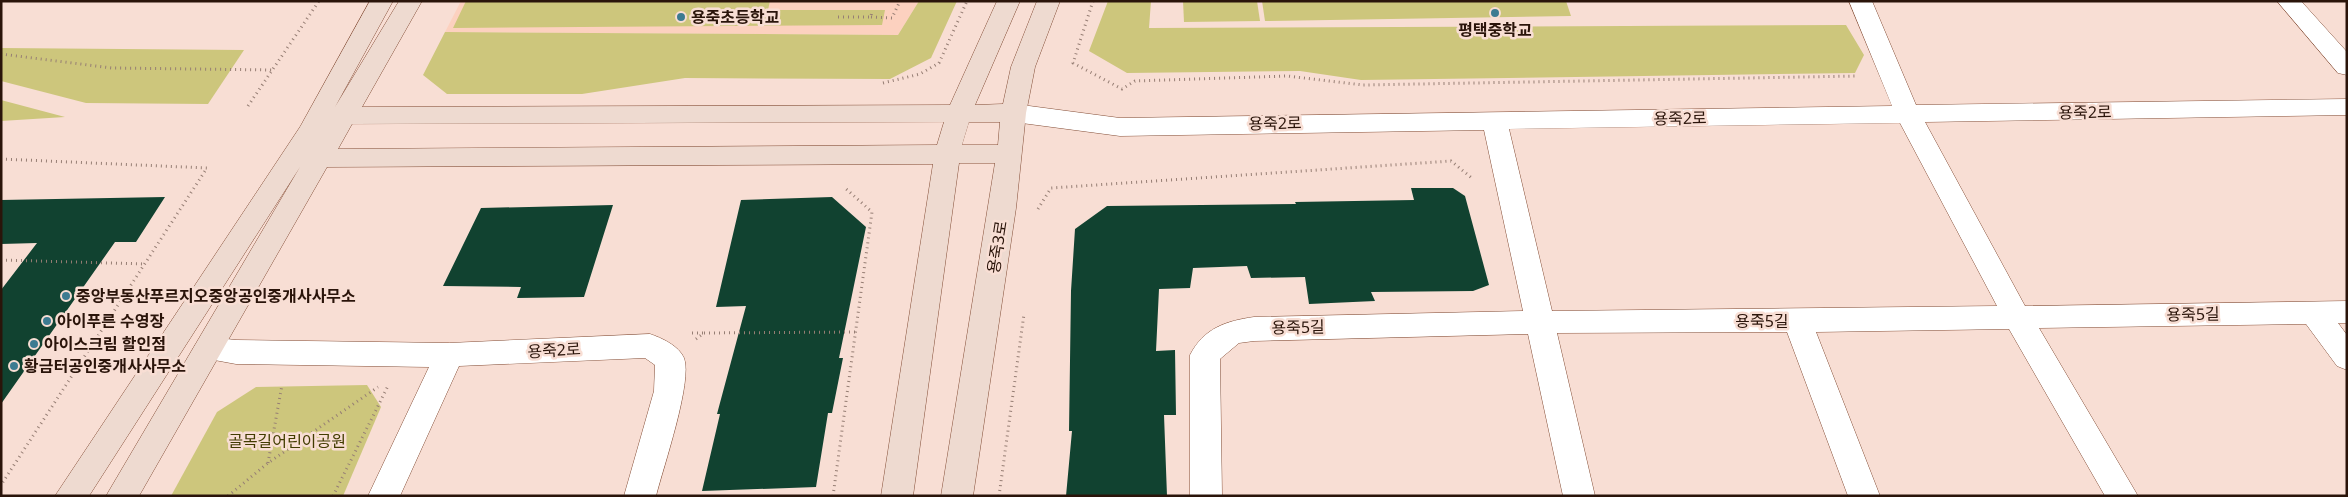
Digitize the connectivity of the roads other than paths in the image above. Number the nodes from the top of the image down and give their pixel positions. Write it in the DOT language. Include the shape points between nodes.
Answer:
graph roads {
  1 [pos="382,1"];
  2 [pos="410,1"];
  3 [pos="1009,1"];
  4 [pos="1049,1"];
  5 [pos="1860,1"];
  6 [pos="2288,1"];
  7 [pos="2347,67"];
  8 [pos="2347,107"];
  9 [pos="959,113"];
  10 [pos="1014,113"];
  11 [pos="1908,115"];
  12 [pos="324,121"];
  13 [pos="1495,121"];
  14 [pos="947,154"];
  15 [pos="1010,154"];
  16 [pos="306,158"];
  17 [pos="2313,312"];
  18 [pos="2347,312"];
  19 [pos="2017,317"];
  20 [pos="1797,321"];
  21 [pos="1539,322"];
  22 [pos="208,349"];
  23 [pos="449,355"];
  24 [pos="2347,358"];
  25 [pos="71,496"];
  26 [pos="122,496"];
  27 [pos="384,496"];
  28 [pos="640,496"];
  29 [pos="897,496"];
  30 [pos="957,496"];
  31 [pos="1206,496"];
  32 [pos="1579,496"];
  33 [pos="1864,496"];
  34 [pos="2122,496"];
  1 -- 12 [label="street"];
  2 -- 12 [label="street"];
  3 -- 9 [label="street"];
  4 -- 10 [label="street, 용죽3로" via="1023,67"];
  5 -- 11 [label="street"];
  6 -- 7 [label="street"];
  8 -- 11 [label="street, 용죽2로"];
  9 -- 10 [label="street"];
  9 -- 12 [label="street"];
  9 -- 14 [label="street"];
  10 -- 13 [label="street, 용죽2로" via="1120,127"];
  10 -- 15 [label="street, 용죽3로"];
  11 -- 13 [label="street, 용죽2로"];
  11 -- 19 [label="street"];
  12 -- 16 [label="street"];
  13 -- 21 [label="street"];
  14 -- 15 [label="street"];
  14 -- 16 [label="street"];
  14 -- 29 [label="street"];
  15 -- 30 [label="street, 용죽3로"];
  16 -- 22 [label="street"];
  16 -- 25 [label="street"];
  17 -- 18 [label="street, 용죽5길"];
  17 -- 19 [label="street, 용죽5길"];
  17 -- 24 [label="street"];
  19 -- 20 [label="street, 용죽5길"];
  19 -- 34 [label="street"];
  20 -- 21 [label="street, 용죽5길"];
  20 -- 33 [label="street, 용죽5길"];
  21 -- 31 [label="street, 용죽5길" via="1254,328 1231,332 1205,355"];
  21 -- 32 [label="street"];
  22 -- 23 [label="street, 용죽2로"];
  22 -- 26 [label="street"];
  23 -- 27 [label="street"];
  23 -- 28 [label="street, 용죽2로" via="650,346 670,360 669,391"];
}
